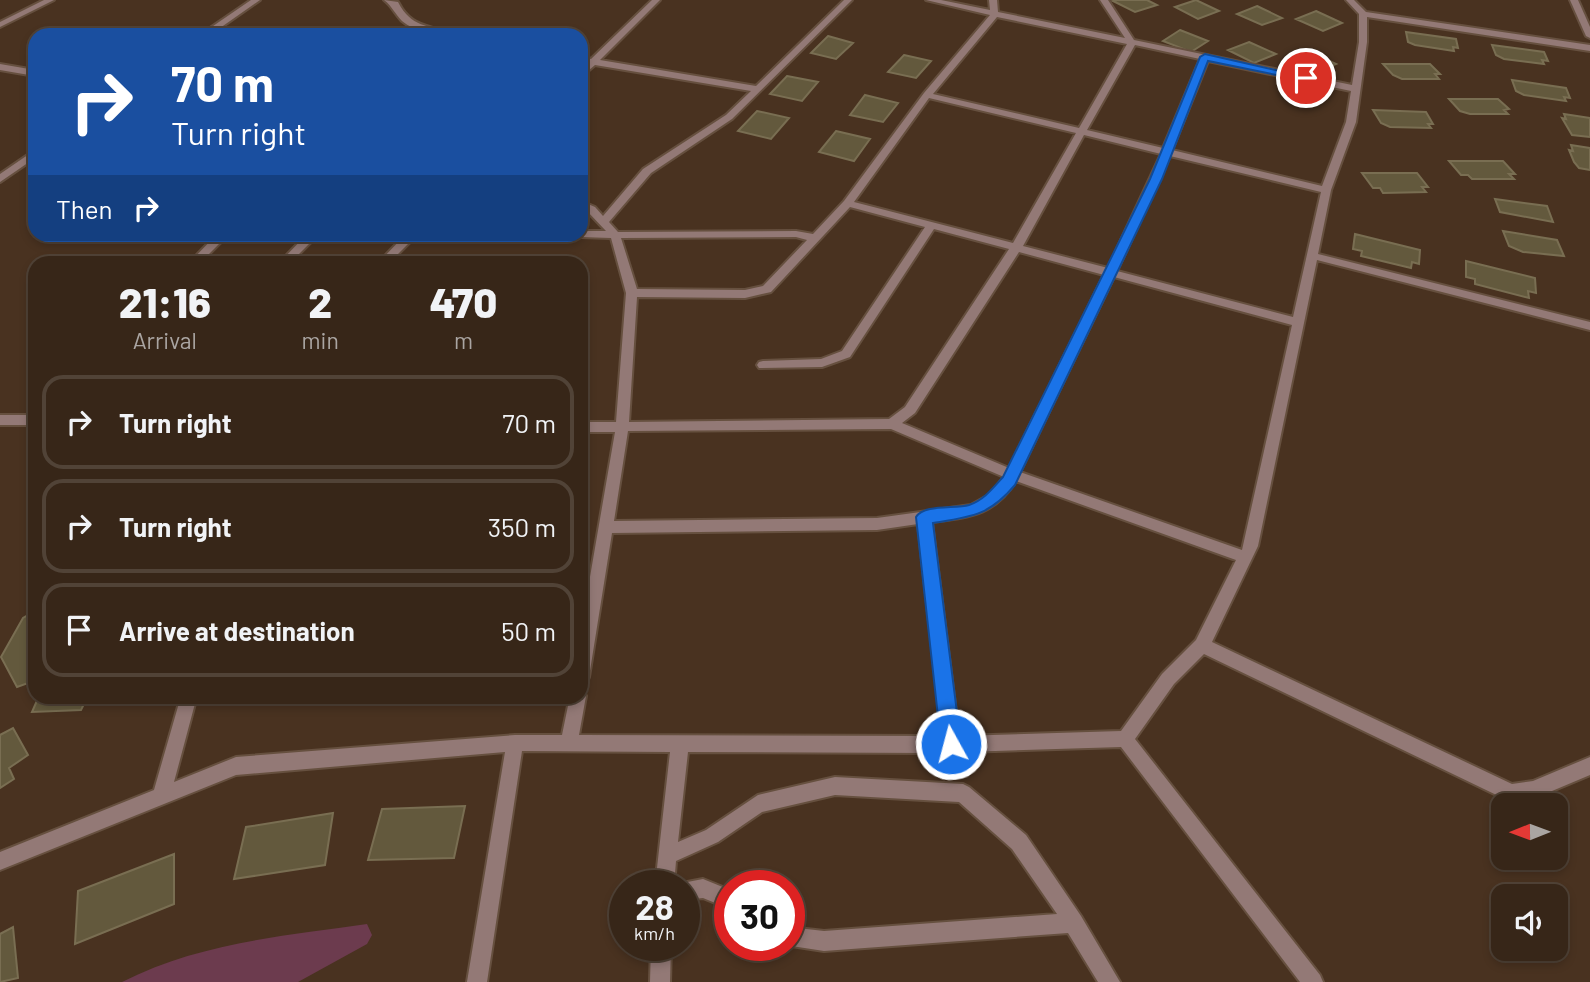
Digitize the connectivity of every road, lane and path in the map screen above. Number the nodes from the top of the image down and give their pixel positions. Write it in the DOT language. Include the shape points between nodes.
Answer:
graph roads {
  1 [pos="50,0"];
  2 [pos="256,0"];
  3 [pos="388,0"];
  4 [pos="656,0"];
  5 [pos="848,0"];
  6 [pos="930,0"];
  7 [pos="993,0"];
  8 [pos="1104,0"];
  9 [pos="1350,0"];
  10 [pos="1574,0"];
  11 [pos="1363,14"];
  12 [pos="994,15"];
  13 [pos="0,25"];
  14 [pos="214,28"];
  15 [pos="419,28"];
  16 [pos="1590,36"];
  17 [pos="1132,43"];
  18 [pos="1590,47"];
  19 [pos="1205,57"];
  20 [pos="588,61"];
  21 [pos="593,62"];
  22 [pos="0,67"];
  23 [pos="588,67"];
  24 [pos="28,72"];
  25 [pos="758,89"];
  26 [pos="1356,89"];
  27 [pos="927,95"];
  28 [pos="1080,131"];
  29 [pos="1167,151"];
  30 [pos="28,158"];
  31 [pos="0,179"];
  32 [pos="1326,190"];
  33 [pos="848,203"];
  34 [pos="588,210"];
  35 [pos="603,222"];
  36 [pos="932,224"];
  37 [pos="588,234"];
  38 [pos="615,235"];
  39 [pos="815,238"];
  40 [pos="216,242"];
  41 [pos="306,242"];
  42 [pos="405,242"];
  43 [pos="1017,246"];
  44 [pos="201,256"];
  45 [pos="291,256"];
  46 [pos="390,256"];
  47 [pos="1313,256"];
  48 [pos="1112,271"];
  49 [pos="632,293"];
  50 [pos="1296,322"];
  51 [pos="1590,326"];
  52 [pos="763,365"];
  53 [pos="0,420"];
  54 [pos="28,420"];
  55 [pos="892,424"];
  56 [pos="588,426"];
  57 [pos="622,427"];
  58 [pos="1013,475"];
  59 [pos="924,517"];
  60 [pos="607,527"];
  61 [pos="1245,557"];
  62 [pos="588,637"];
  63 [pos="1202,645"];
  64 [pos="187,704"];
  65 [pos="576,704"];
  66 [pos="1125,739"];
  67 [pos="515,743"];
  68 [pos="569,743"];
  69 [pos="680,743"];
  70 [pos="951,744"];
  71 [pos="1590,766"];
  72 [pos="162,795"];
  73 [pos="667,856"];
  74 [pos="0,861"];
  75 [pos="666,870"];
  76 [pos="1074,923"];
  77 [pos="805,939"];
  78 [pos="661,961"];
  79 [pos="477,982"];
  80 [pos="660,982"];
  81 [pos="1110,982"];
  82 [pos="1312,982"];
  1 -- 13 [label="street"];
  2 -- 14 [label="street"];
  3 -- 15 [label="street" via="400,16"];
  4 -- 21 [label="street"];
  5 -- 25 [label="street"];
  6 -- 12 [label="street"];
  7 -- 12 [label="street"];
  8 -- 17 [label="street"];
  9 -- 11 [label="street"];
  10 -- 16 [label="street"];
  11 -- 18 [label="street"];
  11 -- 26 [label="street"];
  12 -- 17 [label="street"];
  12 -- 27 [label="street"];
  17 -- 19 [label="street"];
  17 -- 28 [label="street"];
  19 -- 26 [label="street"];
  19 -- 29 [label="street"];
  20 -- 21 [label="street"];
  21 -- 23 [label="street"];
  21 -- 25 [label="street"];
  22 -- 24 [label="street"];
  25 -- 35 [label="street" via="729,117 647,171"];
  26 -- 32 [label="street" via="1351,122"];
  27 -- 28 [label="street"];
  27 -- 33 [label="street"];
  28 -- 29 [label="street"];
  28 -- 43 [label="street"];
  29 -- 32 [label="street"];
  29 -- 48 [label="street"];
  30 -- 31 [label="street"];
  32 -- 47 [label="street"];
  33 -- 36 [label="street"];
  33 -- 39 [label="street"];
  34 -- 35 [label="street"];
  35 -- 38 [label="street"];
  36 -- 43 [label="street"];
  36 -- 52 [label="street" via="846,354 822,363"];
  37 -- 38 [label="street"];
  38 -- 39 [label="street" via="796,234"];
  38 -- 49 [label="street"];
  39 -- 49 [label="street" via="767,289 745,294"];
  40 -- 44 [label="street"];
  41 -- 45 [label="street"];
  42 -- 46 [label="street"];
  43 -- 48 [label="street"];
  43 -- 55 [label="street" via="918,400"];
  47 -- 50 [label="street"];
  47 -- 51 [label="street"];
  48 -- 50 [label="street"];
  48 -- 58 [label="street"];
  49 -- 57 [label="street"];
  50 -- 61 [label="street" via="1251,546"];
  53 -- 54 [label="street"];
  55 -- 57 [label="street"];
  55 -- 58 [label="street"];
  56 -- 57 [label="street"];
  57 -- 60 [label="street"];
  58 -- 59 [label="street" via="994,499 974,510"];
  58 -- 61 [label="street"];
  59 -- 60 [label="street" via="877,524"];
  59 -- 70 [label="street"];
  60 -- 62 [label="street"];
  61 -- 63 [label="street"];
  63 -- 66 [label="street" via="1168,679"];
  63 -- 71 [label="street" via="1511,793 1533,790"];
  64 -- 72 [label="street"];
  65 -- 68 [label="street"];
  66 -- 70 [label="street"];
  66 -- 82 [label="street"];
  67 -- 68 [label="street"];
  67 -- 72 [label="street" via="236,766"];
  67 -- 79 [label="street"];
  68 -- 69 [label="street"];
  69 -- 70 [label="street"];
  69 -- 73 [label="street"];
  72 -- 74 [label="street"];
  73 -- 75 [label="street"];
  73 -- 76 [label="street" via="712,836 758,804 835,786 963,793 1019,842"];
  76 -- 77 [label="street"];
  76 -- 81 [label="street"];
  78 -- 80 [label="street"];
}
